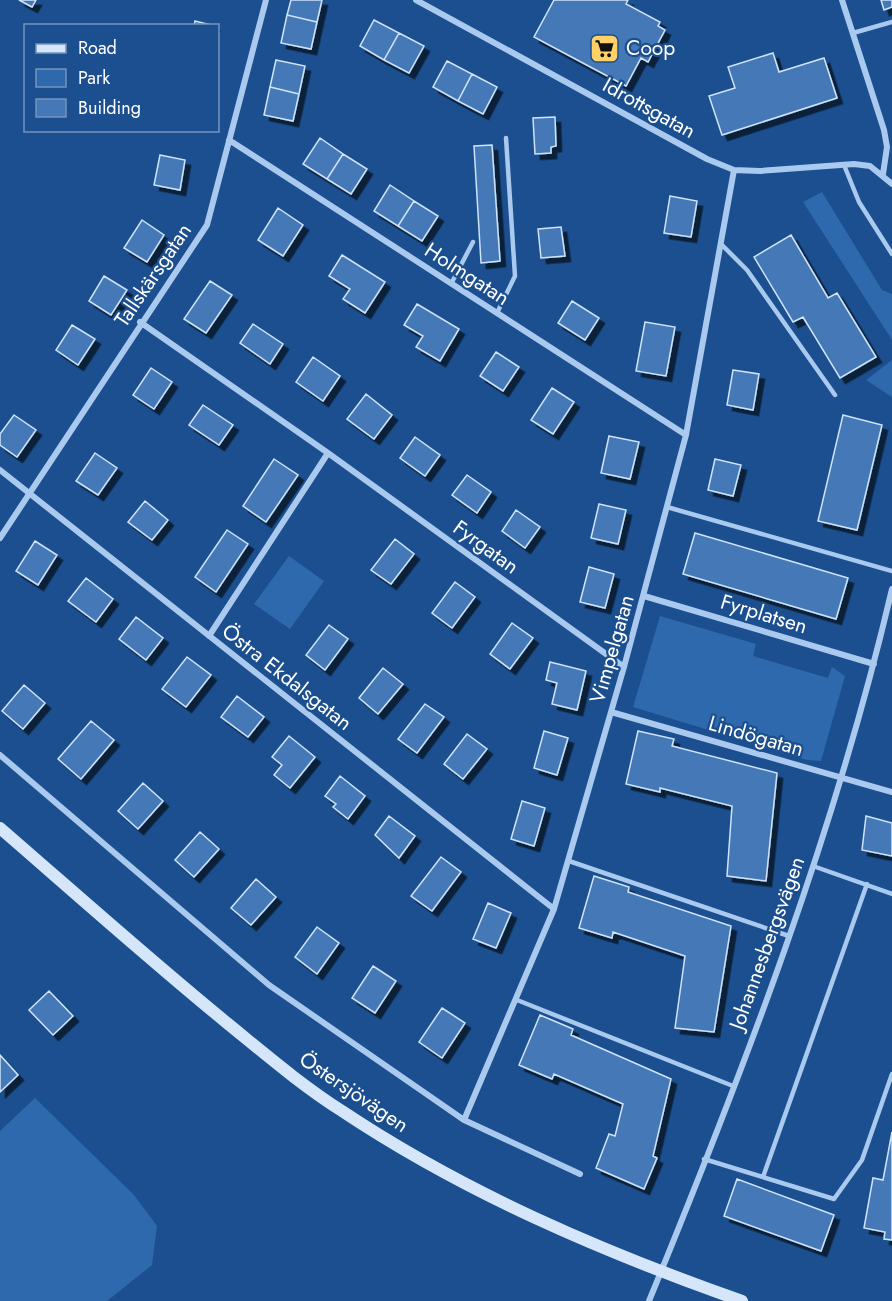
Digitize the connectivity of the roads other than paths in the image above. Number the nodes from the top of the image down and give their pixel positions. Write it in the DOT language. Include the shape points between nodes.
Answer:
graph roads {
  1 [pos="266,0"];
  2 [pos="416,0"];
  3 [pos="842,0"];
  4 [pos="892,22"];
  5 [pos="853,33"];
  6 [pos="506,138"];
  7 [pos="229,140"];
  8 [pos="844,165"];
  9 [pos="734,170"];
  10 [pos="883,174"];
  11 [pos="892,184"];
  12 [pos="473,242"];
  13 [pos="721,244"];
  14 [pos="892,254"];
  15 [pos="452,284"];
  16 [pos="497,313"];
  17 [pos="140,322"];
  18 [pos="835,395"];
  19 [pos="686,435"];
  20 [pos="328,453"];
  21 [pos="0,470"];
  22 [pos="30,495"];
  23 [pos="667,507"];
  24 [pos="0,538"];
  25 [pos="892,571"];
  26 [pos="892,589"];
  27 [pos="644,596"];
  28 [pos="209,636"];
  29 [pos="874,664"];
  30 [pos="624,667"];
  31 [pos="612,712"];
  32 [pos="0,755"];
  33 [pos="841,777"];
  34 [pos="892,792"];
  35 [pos="0,828"];
  36 [pos="569,861"];
  37 [pos="813,866"];
  38 [pos="867,885"];
  39 [pos="892,894"];
  40 [pos="554,909"];
  41 [pos="789,936"];
  42 [pos="517,1000"];
  43 [pos="892,1074"];
  44 [pos="733,1086"];
  45 [pos="464,1120"];
  46 [pos="704,1159"];
  47 [pos="580,1174"];
  48 [pos="763,1177"];
  49 [pos="661,1272"];
  50 [pos="649,1301"];
  51 [pos="742,1301"];
  1 -- 7 [label="street, Tallskärsgatan"];
  2 -- 9 [label="street, Idrottsgatan" via="706,159"];
  3 -- 5 [label="street"];
  4 -- 5 [label="lane"];
  5 -- 10 [label="street" via="884,130 887,147"];
  6 -- 16 [label="lane" via="514,276"];
  7 -- 15 [label="street, Holmgatan"];
  7 -- 17 [label="street, Tallskärsgatan" via="207,225"];
  8 -- 9 [label="street, Idrottsgatan"];
  8 -- 10 [label="street, Idrottsgatan" via="870,166"];
  8 -- 14 [label="lane" via="859,202"];
  9 -- 13 [label="street, Vimpelgatan"];
  10 -- 11 [label="street"];
  12 -- 15 [label="lane"];
  13 -- 18 [label="lane" via="747,270"];
  13 -- 19 [label="street, Vimpelgatan"];
  15 -- 16 [label="street, Holmgatan"];
  16 -- 19 [label="street, Holmgatan"];
  17 -- 20 [label="street, Fyrgatan"];
  17 -- 22 [label="street, Tallskärsgatan"];
  19 -- 23 [label="street, Vimpelgatan"];
  20 -- 28 [label="street"];
  20 -- 30 [label="street, Fyrgatan"];
  21 -- 22 [label="street, Östra Ekdalsgatan"];
  22 -- 24 [label="street, Tallskärsgatan"];
  22 -- 28 [label="street, Östra Ekdalsgatan"];
  23 -- 25 [label="lane"];
  23 -- 27 [label="street, Vimpelgatan"];
  26 -- 29 [label="street, Johannesbergsvägen"];
  27 -- 29 [label="street, Fyrplatsen"];
  27 -- 30 [label="street, Vimpelgatan"];
  28 -- 40 [label="street, Östra Ekdalsgatan"];
  29 -- 33 [label="street, Johannesbergsvägen"];
  30 -- 31 [label="street, Vimpelgatan"];
  31 -- 33 [label="street, Lindögatan"];
  31 -- 36 [label="street, Vimpelgatan"];
  32 -- 45 [label="street, Östersjövägen" via="269,985"];
  33 -- 34 [label="street, Lindögatan"];
  33 -- 37 [label="street, Johannesbergsvägen"];
  35 -- 49 [label="main road, Östersjövägen" via="195,997 341,1111 415,1156 496,1198"];
  36 -- 40 [label="street, Vimpelgatan"];
  36 -- 41 [label="lane"];
  37 -- 38 [label="lane"];
  37 -- 41 [label="street, Johannesbergsvägen"];
  38 -- 39 [label="lane"];
  38 -- 48 [label="lane"];
  40 -- 42 [label="street, Vimpelgatan"];
  41 -- 44 [label="street, Johannesbergsvägen"];
  42 -- 44 [label="lane"];
  42 -- 45 [label="street, Vimpelgatan"];
  43 -- 48 [label="lane" via="862,1160 834,1199"];
  44 -- 46 [label="street, Johannesbergsvägen"];
  45 -- 47 [label="street, Östersjövägen"];
  46 -- 48 [label="lane"];
  46 -- 49 [label="street, Johannesbergsvägen"];
  49 -- 50 [label="street, Johannesbergsvägen"];
  49 -- 51 [label="main road, Östersjövägen"];
}
